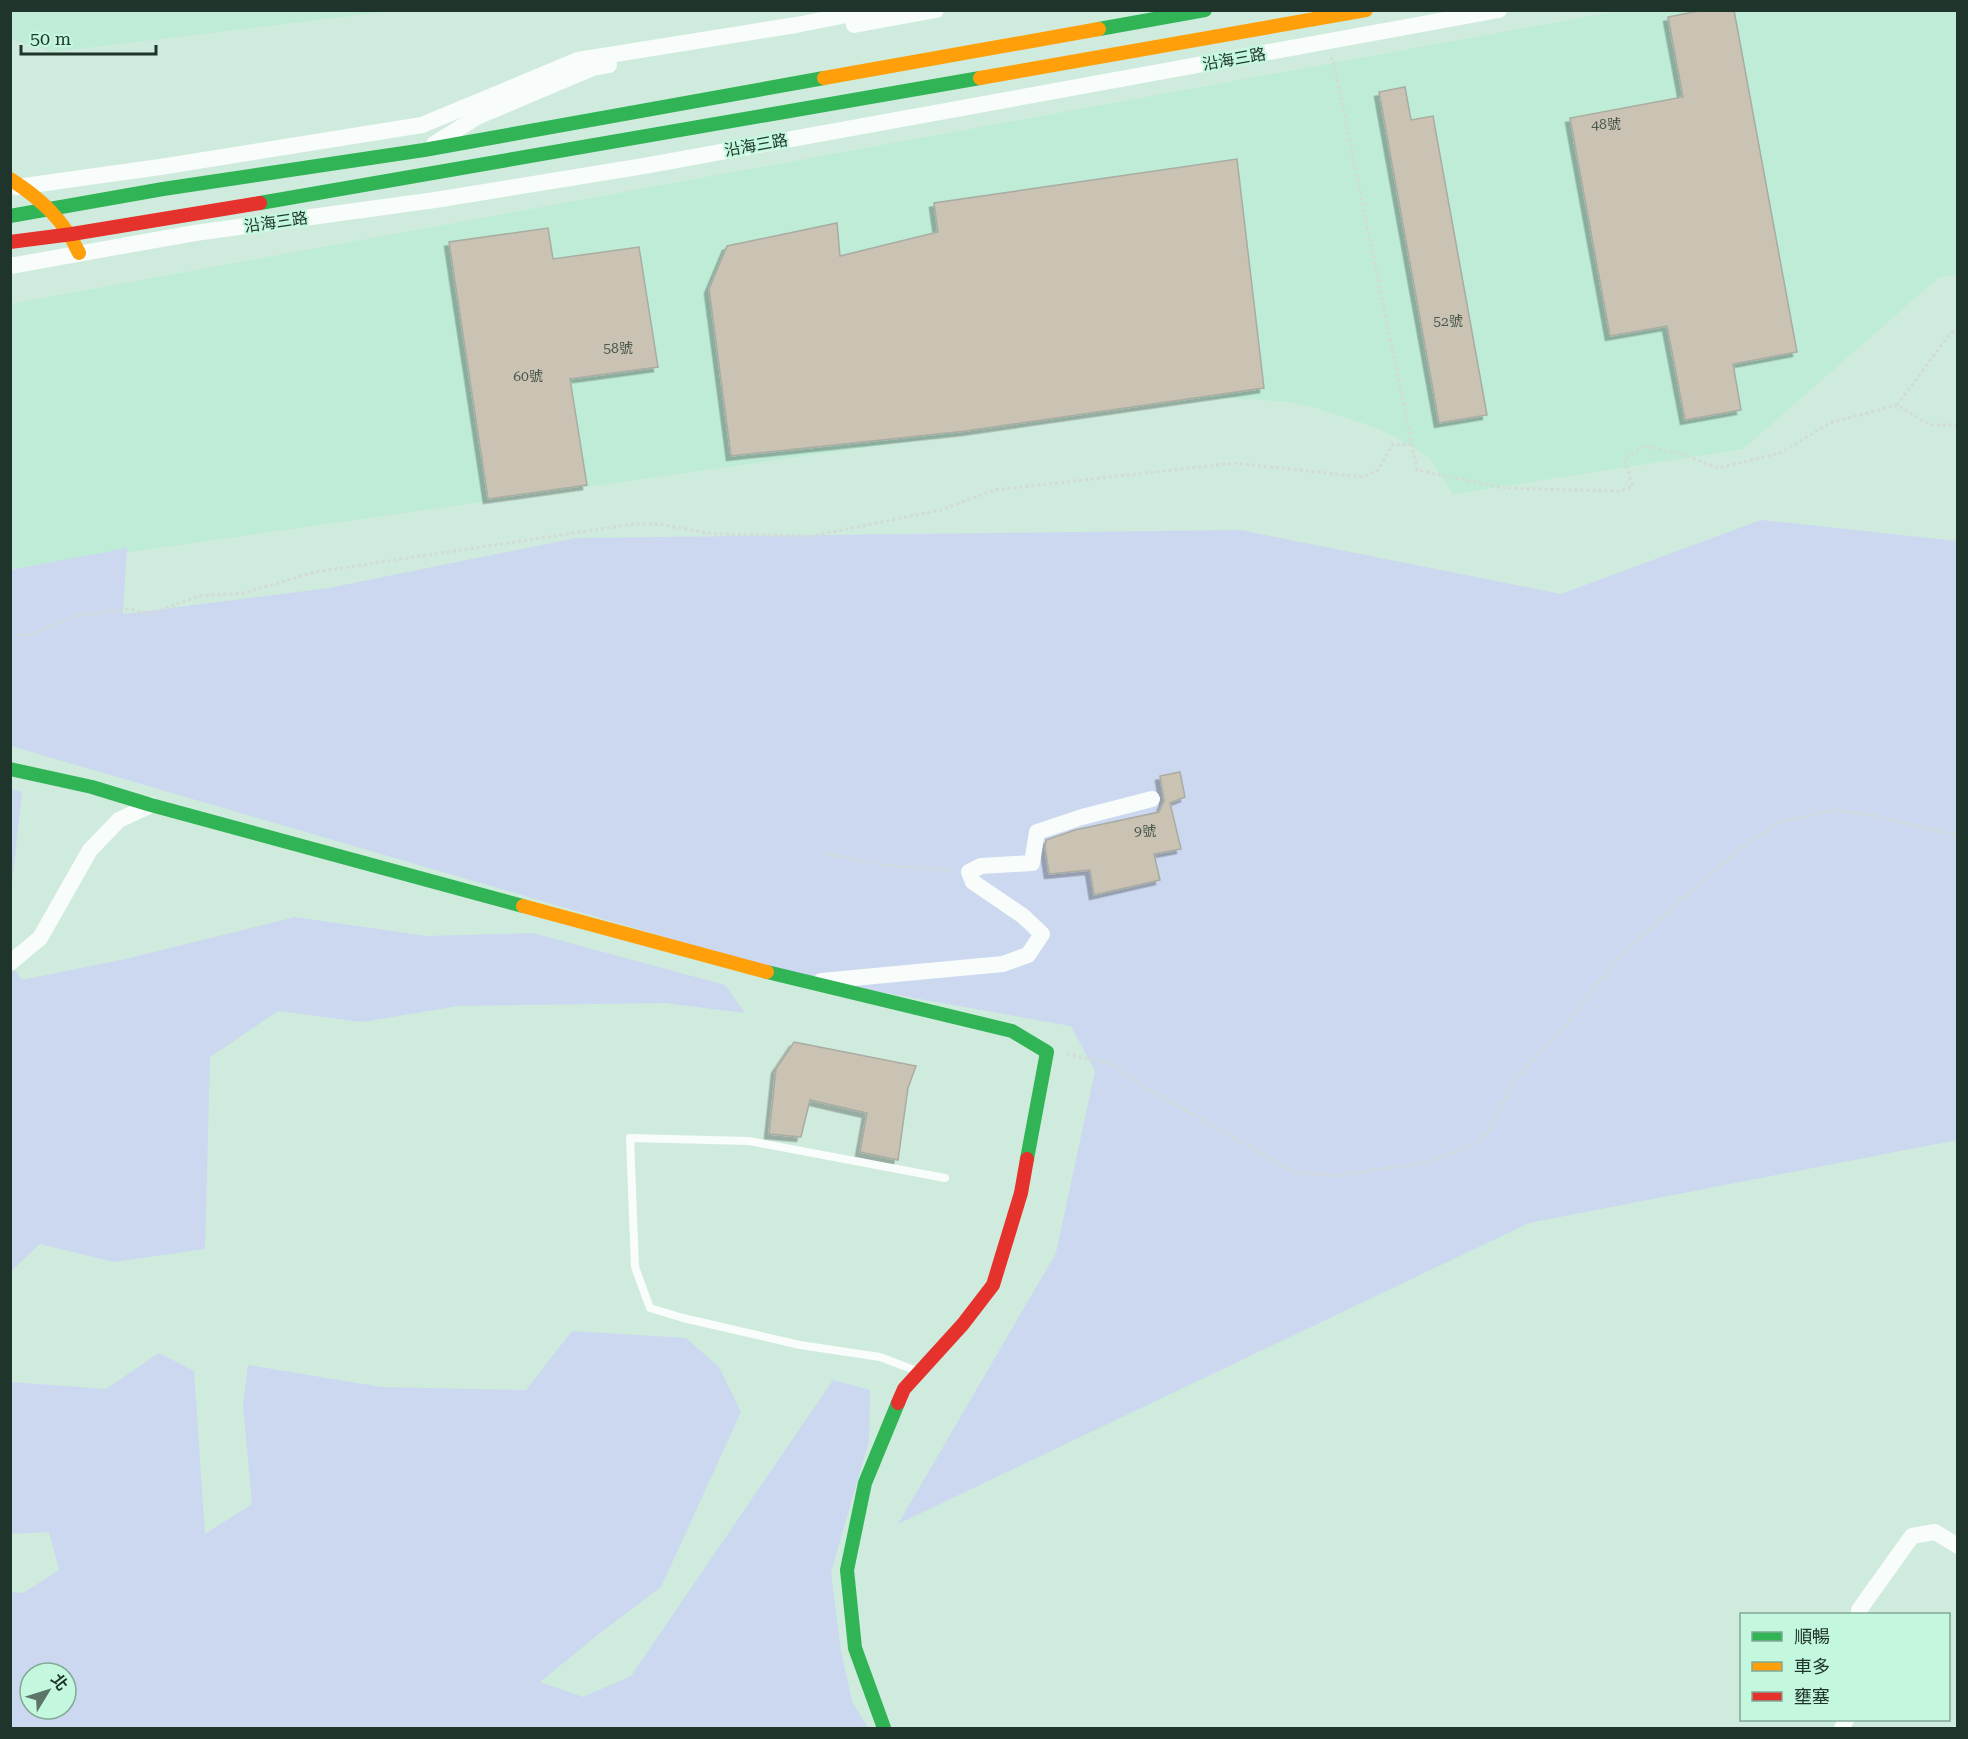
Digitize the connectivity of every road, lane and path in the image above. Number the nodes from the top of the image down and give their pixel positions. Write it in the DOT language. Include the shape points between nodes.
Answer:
graph roads {
  1 [pos="872,10"];
  2 [pos="936,10"];
  3 [pos="1205,10"];
  4 [pos="1366,10"];
  5 [pos="1498,10"];
  6 [pos="1480,12"];
  7 [pos="1302,16"];
  8 [pos="1308,45"];
  9 [pos="424,150"];
  10 [pos="430,175"];
  11 [pos="14,184"];
  12 [pos="435,200"];
  13 [pos="52,210"];
  14 [pos="10,216"];
  15 [pos="72,234"];
  16 [pos="44,237"];
  17 [pos="10,242"];
  18 [pos="79,252"];
  19 [pos="10,266"];
  20 [pos="1958,328"];
  21 [pos="1897,405"];
  22 [pos="1958,425"];
  23 [pos="1410,445"];
  24 [pos="10,633"];
  25 [pos="10,769"];
  26 [pos="1152,799"];
  27 [pos="151,805"];
  28 [pos="1958,836"];
  29 [pos="826,854"];
  30 [pos="969,872"];
  31 [pos="10,963"];
  32 [pos="805,982"];
  33 [pos="1047,1052"];
  34 [pos="945,1178"];
  35 [pos="920,1372"];
  36 [pos="1958,1546"];
  37 [pos="1859,1613"];
  38 [pos="884,1728"];
  1 -- 11 [label="street" via="578,60 422,125 160,167"];
  2 -- 9 [label="street" via="593,68 477,117"];
  3 -- 9 [label="main road"];
  4 -- 7 [label="main road, 沿海三路"];
  5 -- 6 [label="street, 沿海三路"];
  6 -- 8 [label="street, 沿海三路"];
  7 -- 8 [label="street"];
  7 -- 10 [label="main road, 沿海三路"];
  8 -- 12 [label="street, 沿海三路" via="644,166"];
  8 -- 23 [label="path" via="1333,59"];
  9 -- 10 [label="street"];
  9 -- 13 [label="main road" via="163,189"];
  10 -- 12 [label="street"];
  10 -- 15 [label="main road, 沿海三路"];
  11 -- 13 [label="main road"];
  12 -- 18 [label="street, 沿海三路"];
  13 -- 14 [label="main road"];
  13 -- 15 [label="main road"];
  14 -- 16 [label="main road"];
  15 -- 16 [label="main road, 沿海三路"];
  15 -- 18 [label="main road"];
  16 -- 17 [label="main road, 沿海三路"];
  16 -- 18 [label="main road"];
  18 -- 19 [label="street, 沿海三路"];
  20 -- 21 [label="path"];
  21 -- 22 [label="path" via="1930,425"];
  21 -- 23 [label="path" via="1830,423 1780,453 1718,468 1682,454 1644,446 1624,459 1633,486 1619,491 1504,488 1417,470"];
  23 -- 24 [label="path" via="1393,444 1378,470 1362,477 1235,463 994,490 941,510 812,536 713,534 659,524 634,524 315,572 244,593 199,596 150,614 130,609 75,616 27,636"];
  25 -- 27 [label="main road"];
  26 -- 30 [label="street" via="1037,832 1032,863 981,866"];
  27 -- 31 [label="street" via="119,820 90,850 40,938"];
  27 -- 32 [label="main road"];
  28 -- 33 [label="path" via="1834,810 1777,823 1713,872 1616,961 1561,1030 1514,1080 1491,1128 1480,1141 1431,1162 1334,1176 1294,1172 1112,1065"];
  29 -- 30 [label="path" via="884,866"];
  30 -- 32 [label="street" via="973,882 1042,934 1028,955 1003,964"];
  32 -- 33 [label="main road" via="1012,1031"];
  33 -- 35 [label="main road" via="1021,1193 993,1285"];
  34 -- 35 [label="lane" via="749,1141 630,1138 635,1267 650,1308 800,1345 880,1357"];
  35 -- 38 [label="main road" via="904,1389 865,1483 847,1570 855,1648"];
  36 -- 37 [label="street" via="1935,1532 1912,1536"];
}
